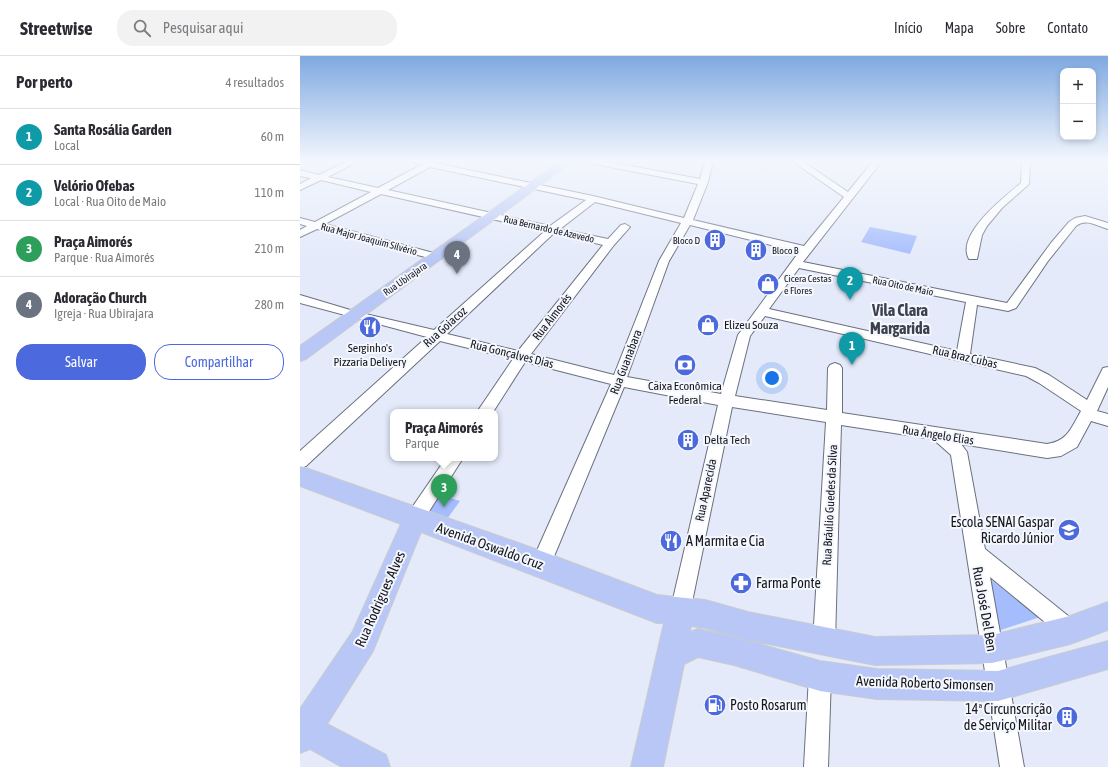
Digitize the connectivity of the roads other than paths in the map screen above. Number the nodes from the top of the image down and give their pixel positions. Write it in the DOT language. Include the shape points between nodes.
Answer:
graph roads {
  1 [pos="372,194"];
  2 [pos="392,194"];
  3 [pos="524,194"];
  4 [pos="571,194"];
  5 [pos="699,194"];
  6 [pos="846,194"];
  7 [pos="852,194"];
  8 [pos="1012,194"];
  9 [pos="850,197"];
  10 [pos="593,199"];
  11 [pos="493,217"];
  12 [pos="300,221"];
  13 [pos="687,222"];
  14 [pos="316,225"];
  15 [pos="1108,226"];
  16 [pos="625,227"];
  17 [pos="552,230"];
  18 [pos="300,234"];
  19 [pos="610,243"];
  20 [pos="806,250"];
  21 [pos="438,257"];
  22 [pos="973,257"];
  23 [pos="796,264"];
  24 [pos="300,299"];
  25 [pos="972,300"];
  26 [pos="761,311"];
  27 [pos="355,315"];
  28 [pos="436,335"];
  29 [pos="300,355"];
  30 [pos="963,356"];
  31 [pos="521,357"];
  32 [pos="835,368"];
  33 [pos="1108,372"];
  34 [pos="619,381"];
  35 [pos="726,400"];
  36 [pos="487,409"];
  37 [pos="1090,409"];
  38 [pos="1108,415"];
  39 [pos="834,418"];
  40 [pos="1108,420"];
  41 [pos="966,446"];
  42 [pos="300,461"];
  43 [pos="453,461"];
  44 [pos="300,476"];
  45 [pos="415,518"];
  46 [pos="975,553"];
  47 [pos="541,564"];
  48 [pos="680,612"];
  49 [pos="1108,616"];
  50 [pos="1070,630"];
  51 [pos="824,642"];
  52 [pos="992,649"];
  53 [pos="672,654"];
  54 [pos="1108,655"];
  55 [pos="820,676"];
  56 [pos="998,686"];
  57 [pos="302,731"];
  58 [pos="374,767"];
  59 [pos="647,767"];
  60 [pos="816,767"];
  61 [pos="1012,767"];
  1 -- 14 [label="street"];
  2 -- 11 [label="street, Rua Bernardo de Azevedo"];
  3 -- 11 [label="main road, Rua Ubirajara"];
  4 -- 10 [label="street"];
  5 -- 13 [label="street, Rua Guanabara"];
  6 -- 9 [label="street"];
  7 -- 9 [label="street, Rua Aparecida"];
  8 -- 22 [label="street" via="993,210 984,222 972,249"];
  9 -- 20 [label="street, Rua Aparecida"];
  10 -- 13 [label="street"];
  10 -- 17 [label="street, Rua Goiacoz"];
  11 -- 17 [label="street, Rua Bernardo de Azevedo"];
  11 -- 21 [label="main road, Rua Ubirajara"];
  12 -- 14 [label="street, Rua Major Joaquim Silvério"];
  13 -- 20 [label="street"];
  13 -- 34 [label="street, Rua Guanabara" via="664,261"];
  14 -- 18 [label="street"];
  14 -- 21 [label="street, Rua Major Joaquim Silvério"];
  15 -- 25 [label="street, Rua Oito de Maio" via="1079,219 1073,223 1011,306"];
  16 -- 19 [label="street, Rua Aimorés"];
  17 -- 19 [label="street, Rua Bernardo de Azevedo"];
  17 -- 28 [label="street, Rua Goiacoz"];
  19 -- 31 [label="street, Rua Aimorés"];
  20 -- 23 [label="street, Rua Aparecida"];
  21 -- 27 [label="main road, Rua Ubirajara"];
  23 -- 25 [label="street, Rua Oito de Maio"];
  23 -- 26 [label="street, Rua Aparecida"];
  24 -- 27 [label="street, Rua Gonçalves Dias"];
  25 -- 30 [label="street"];
  26 -- 30 [label="street, Rua Braz Cubas"];
  26 -- 35 [label="street, Rua Aparecida" via="744,335"];
  27 -- 28 [label="street, Rua Gonçalves Dias"];
  27 -- 29 [label="main road, Rua Ubirajara"];
  28 -- 31 [label="street, Rua Gonçalves Dias"];
  28 -- 42 [label="street, Rua Goiacoz"];
  30 -- 37 [label="street, Rua Braz Cubas" via="1038,375"];
  31 -- 34 [label="street, Rua Gonçalves Dias"];
  31 -- 36 [label="street, Rua Aimorés"];
  32 -- 39 [label="street, Rua Bráulio Guedes da Silva"];
  33 -- 37 [label="street, Rua Ângelo Elias"];
  34 -- 35 [label="street, Rua Gonçalves Dias"];
  34 -- 47 [label="street, Rua Guanabara"];
  35 -- 39 [label="street, Rua Ângelo Elias"];
  35 -- 48 [label="street, Rua Aparecida"];
  37 -- 38 [label="street, Rua Braz Cubas"];
  37 -- 40 [label="street"];
  37 -- 41 [label="street, Rua Ângelo Elias" via="1071,442 1061,449 1047,451"];
  39 -- 41 [label="street, Rua Ângelo Elias" via="935,434 950,443"];
  39 -- 51 [label="street, Rua Bráulio Guedes da Silva"];
  41 -- 46 [label="street, Rua José Del Ben"];
  43 -- 45 [label="street"];
  44 -- 45 [label="main road, Avenida Oswaldo Cruz"];
  45 -- 47 [label="main road, Avenida Oswaldo Cruz"];
  45 -- 57 [label="main road, Rua Rodrigues Alves" via="363,641"];
  46 -- 50 [label="street"];
  46 -- 52 [label="street, Rua José Del Ben"];
  47 -- 48 [label="main road, Avenida Oswaldo Cruz" via="657,609"];
  48 -- 51 [label="main road" via="705,614"];
  48 -- 53 [label="main road, Rua Aparecida"];
  49 -- 50 [label="main road"];
  50 -- 52 [label="main road"];
  51 -- 52 [label="main road" via="875,651"];
  52 -- 56 [label="street, Rua José Del Ben"];
  53 -- 55 [label="main road, Avenida Roberto Simonsen" via="698,643"];
  53 -- 59 [label="main road, Rua Aparecida"];
  54 -- 56 [label="main road, Avenida Roberto Simonsen"];
  55 -- 56 [label="main road, Avenida Roberto Simonsen" via="877,684"];
  55 -- 60 [label="street"];
  56 -- 61 [label="street, Rua José Del Ben"];
  57 -- 58 [label="main road"];
}
